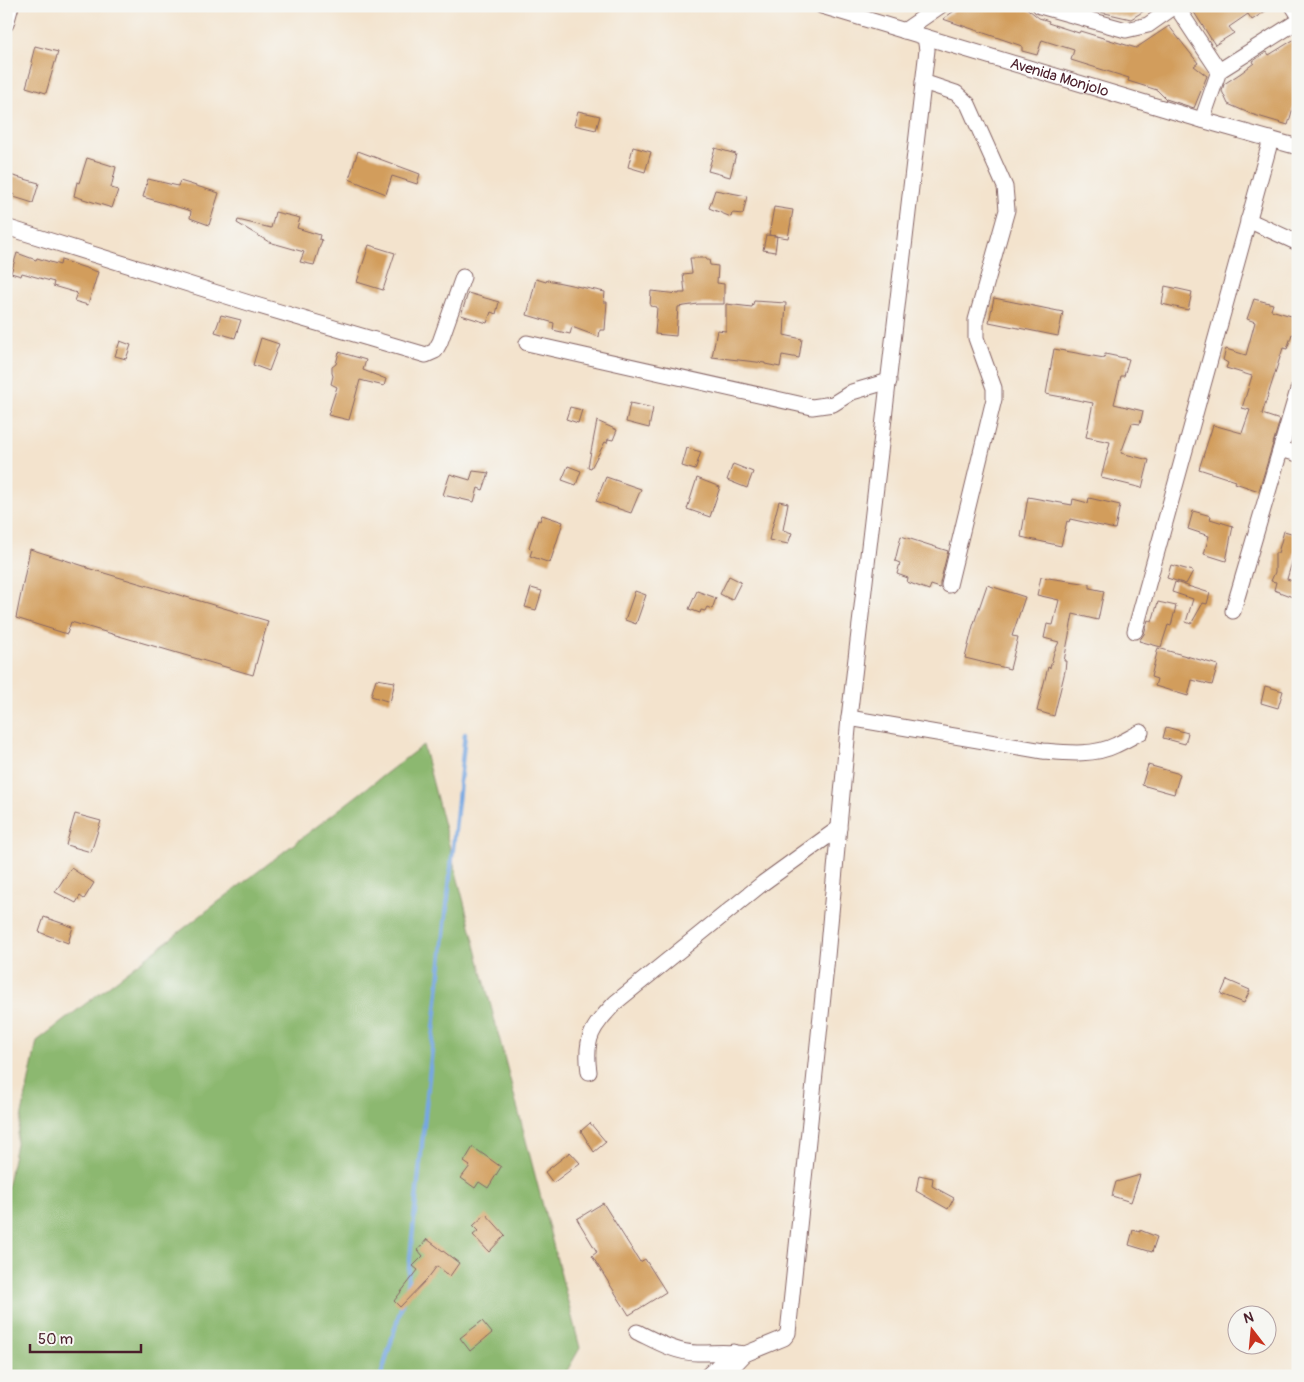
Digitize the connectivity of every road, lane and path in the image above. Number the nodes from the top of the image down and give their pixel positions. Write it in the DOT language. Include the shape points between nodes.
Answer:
graph roads {
  1 [pos="11,6"];
  2 [pos="822,6"];
  3 [pos="940,6"];
  4 [pos="1040,6"];
  5 [pos="1175,6"];
  6 [pos="1292,6"];
  7 [pos="1298,14"];
  8 [pos="1298,21"];
  9 [pos="6,24"];
  10 [pos="904,31"];
  11 [pos="925,37"];
  12 [pos="1219,71"];
  13 [pos="923,82"];
  14 [pos="1202,120"];
  15 [pos="1271,139"];
  16 [pos="1298,147"];
  17 [pos="1248,220"];
  18 [pos="6,227"];
  19 [pos="1298,243"];
  20 [pos="463,277"];
  21 [pos="527,343"];
  22 [pos="889,381"];
  23 [pos="1298,390"];
  24 [pos="1281,449"];
  25 [pos="1298,454"];
  26 [pos="949,585"];
  27 [pos="1233,611"];
  28 [pos="1135,632"];
  29 [pos="849,718"];
  30 [pos="1140,732"];
  31 [pos="839,828"];
  32 [pos="588,1072"];
  33 [pos="637,1332"];
  34 [pos="739,1353"];
  35 [pos="707,1376"];
  36 [pos="724,1376"];
  1 -- 9 [label="street"];
  2 -- 10 [label="street, Avenida Monjolo"];
  3 -- 10 [label="street"];
  4 -- 5 [label="street" via="1126,30 1148,25"];
  5 -- 12 [label="street"];
  6 -- 7 [label="street"];
  8 -- 12 [label="street"];
  10 -- 11 [label="street, Avenida Monjolo"];
  11 -- 13 [label="street" via="927,50"];
  11 -- 14 [label="street, Avenida Monjolo"];
  12 -- 14 [label="street"];
  13 -- 22 [label="street"];
  13 -- 26 [label="street" via="956,93 968,104 1005,187 1006,202 976,320 976,338 994,388 994,399"];
  14 -- 15 [label="street, Avenida Monjolo"];
  15 -- 16 [label="street, Avenida Monjolo"];
  15 -- 17 [label="street"];
  17 -- 19 [label="street"];
  17 -- 28 [label="street"];
  18 -- 20 [label="street" via="426,355 435,351 440,342"];
  21 -- 22 [label="street" via="812,407 833,404 852,392"];
  22 -- 29 [label="street"];
  23 -- 24 [label="street"];
  24 -- 25 [label="street"];
  24 -- 27 [label="street"];
  29 -- 30 [label="street" via="1069,753 1115,746"];
  29 -- 31 [label="street"];
  31 -- 32 [label="street" via="763,883 616,1002 598,1021 589,1040 586,1053"];
  31 -- 34 [label="street" via="788,1333 784,1338"];
  33 -- 34 [label="street" via="680,1351"];
  34 -- 35 [label="street"];
  34 -- 36 [label="street"];
}
